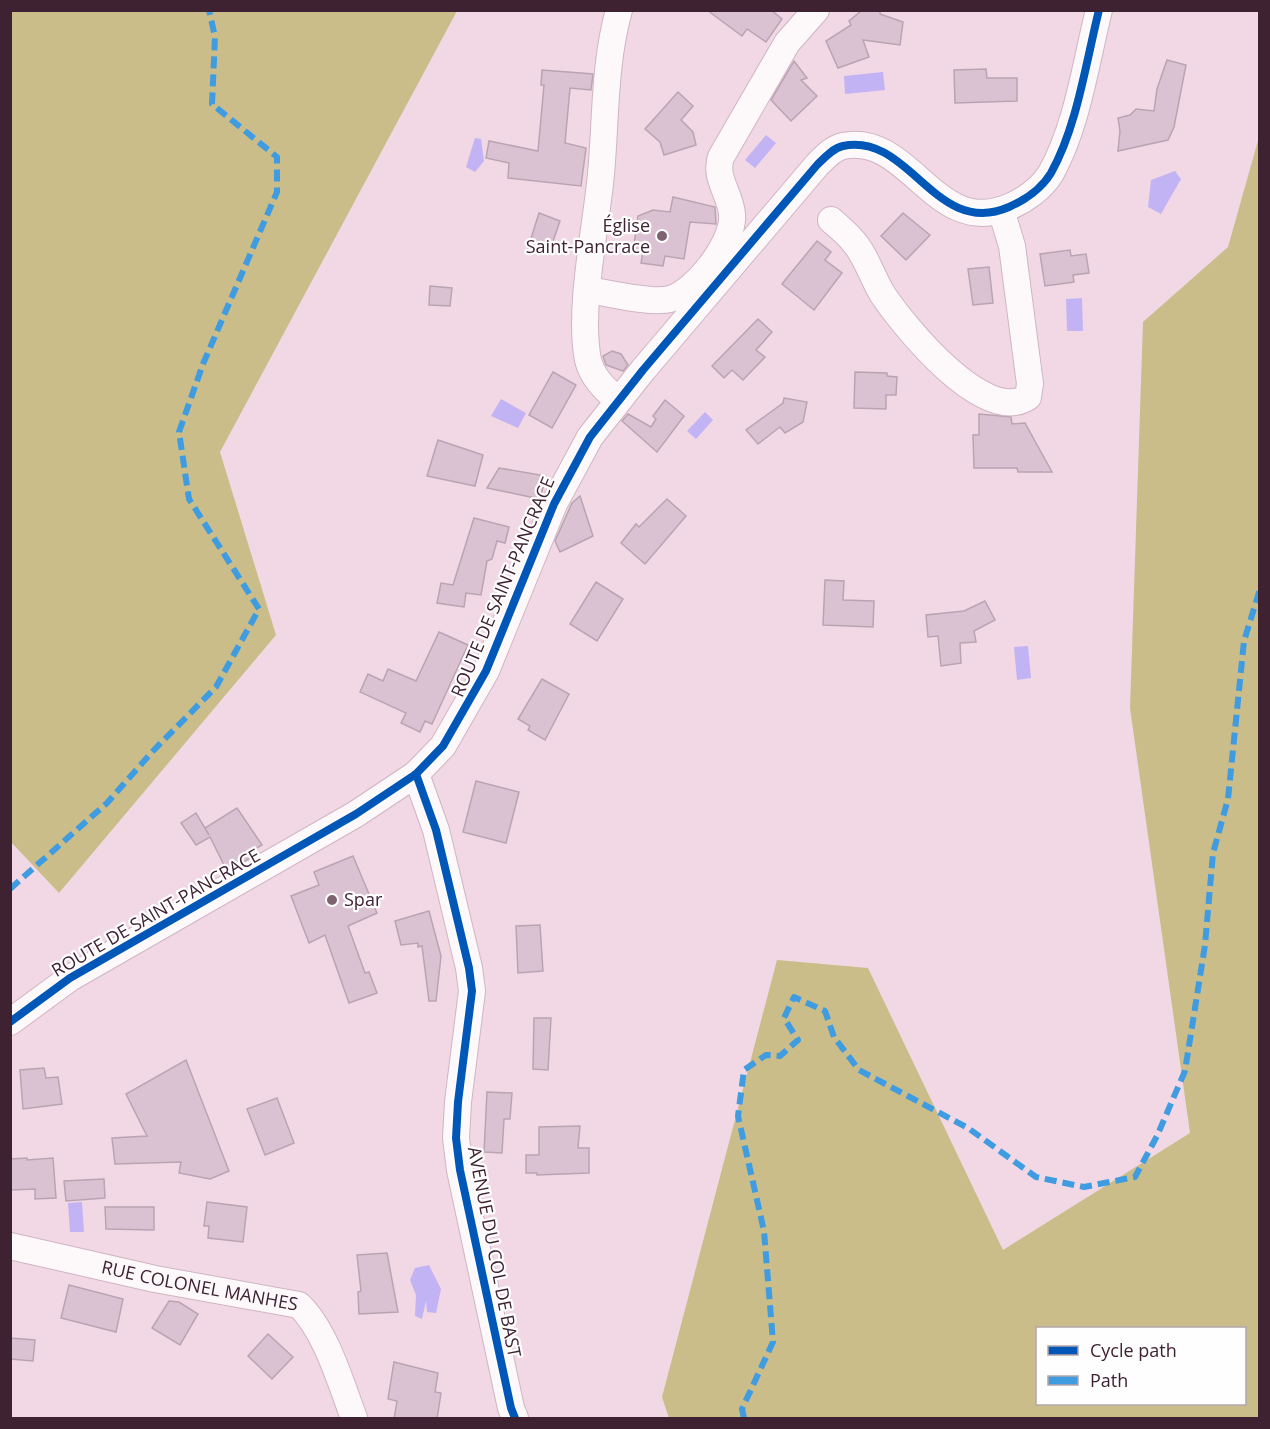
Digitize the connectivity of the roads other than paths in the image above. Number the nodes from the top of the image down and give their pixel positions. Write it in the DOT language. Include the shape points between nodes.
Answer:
graph roads {
  1 [pos="619,10"];
  2 [pos="816,10"];
  3 [pos="1100,10"];
  4 [pos="1001,210"];
  5 [pos="831,220"];
  6 [pos="588,290"];
  7 [pos="617,400"];
  8 [pos="416,774"];
  9 [pos="10,1022"];
  10 [pos="10,1246"];
  11 [pos="354,1419"];
  12 [pos="515,1419"];
  1 -- 6 [label="street" via="608,61 602,172"];
  2 -- 6 [label="street" via="787,44 721,157 718,172 732,222 714,262 692,285 669,299"];
  3 -- 4 [label="street, ROUTE DE SAINT-PANCRACE" via="1066,141 1050,175 1025,200"];
  4 -- 5 [label="street" via="1012,246 1030,384 1028,397 1005,401 985,396 964,384 900,317 856,245"];
  4 -- 7 [label="street, ROUTE DE SAINT-PANCRACE" via="972,212 948,204 886,152 866,146 842,146 817,165"];
  6 -- 7 [label="street" via="584,334 589,363 598,382"];
  7 -- 8 [label="street, ROUTE DE SAINT-PANCRACE" via="563,483 486,671 466,710 443,746"];
  8 -- 9 [label="street, ROUTE DE SAINT-PANCRACE" via="356,814 70,978"];
  8 -- 12 [label="street, AVENUE DU COL DE BAST" via="436,830 469,968 471,1012 456,1138"];
  10 -- 11 [label="street, RUE COLONEL MANHES" via="155,1280 299,1305 307,1312 330,1356"];
}
